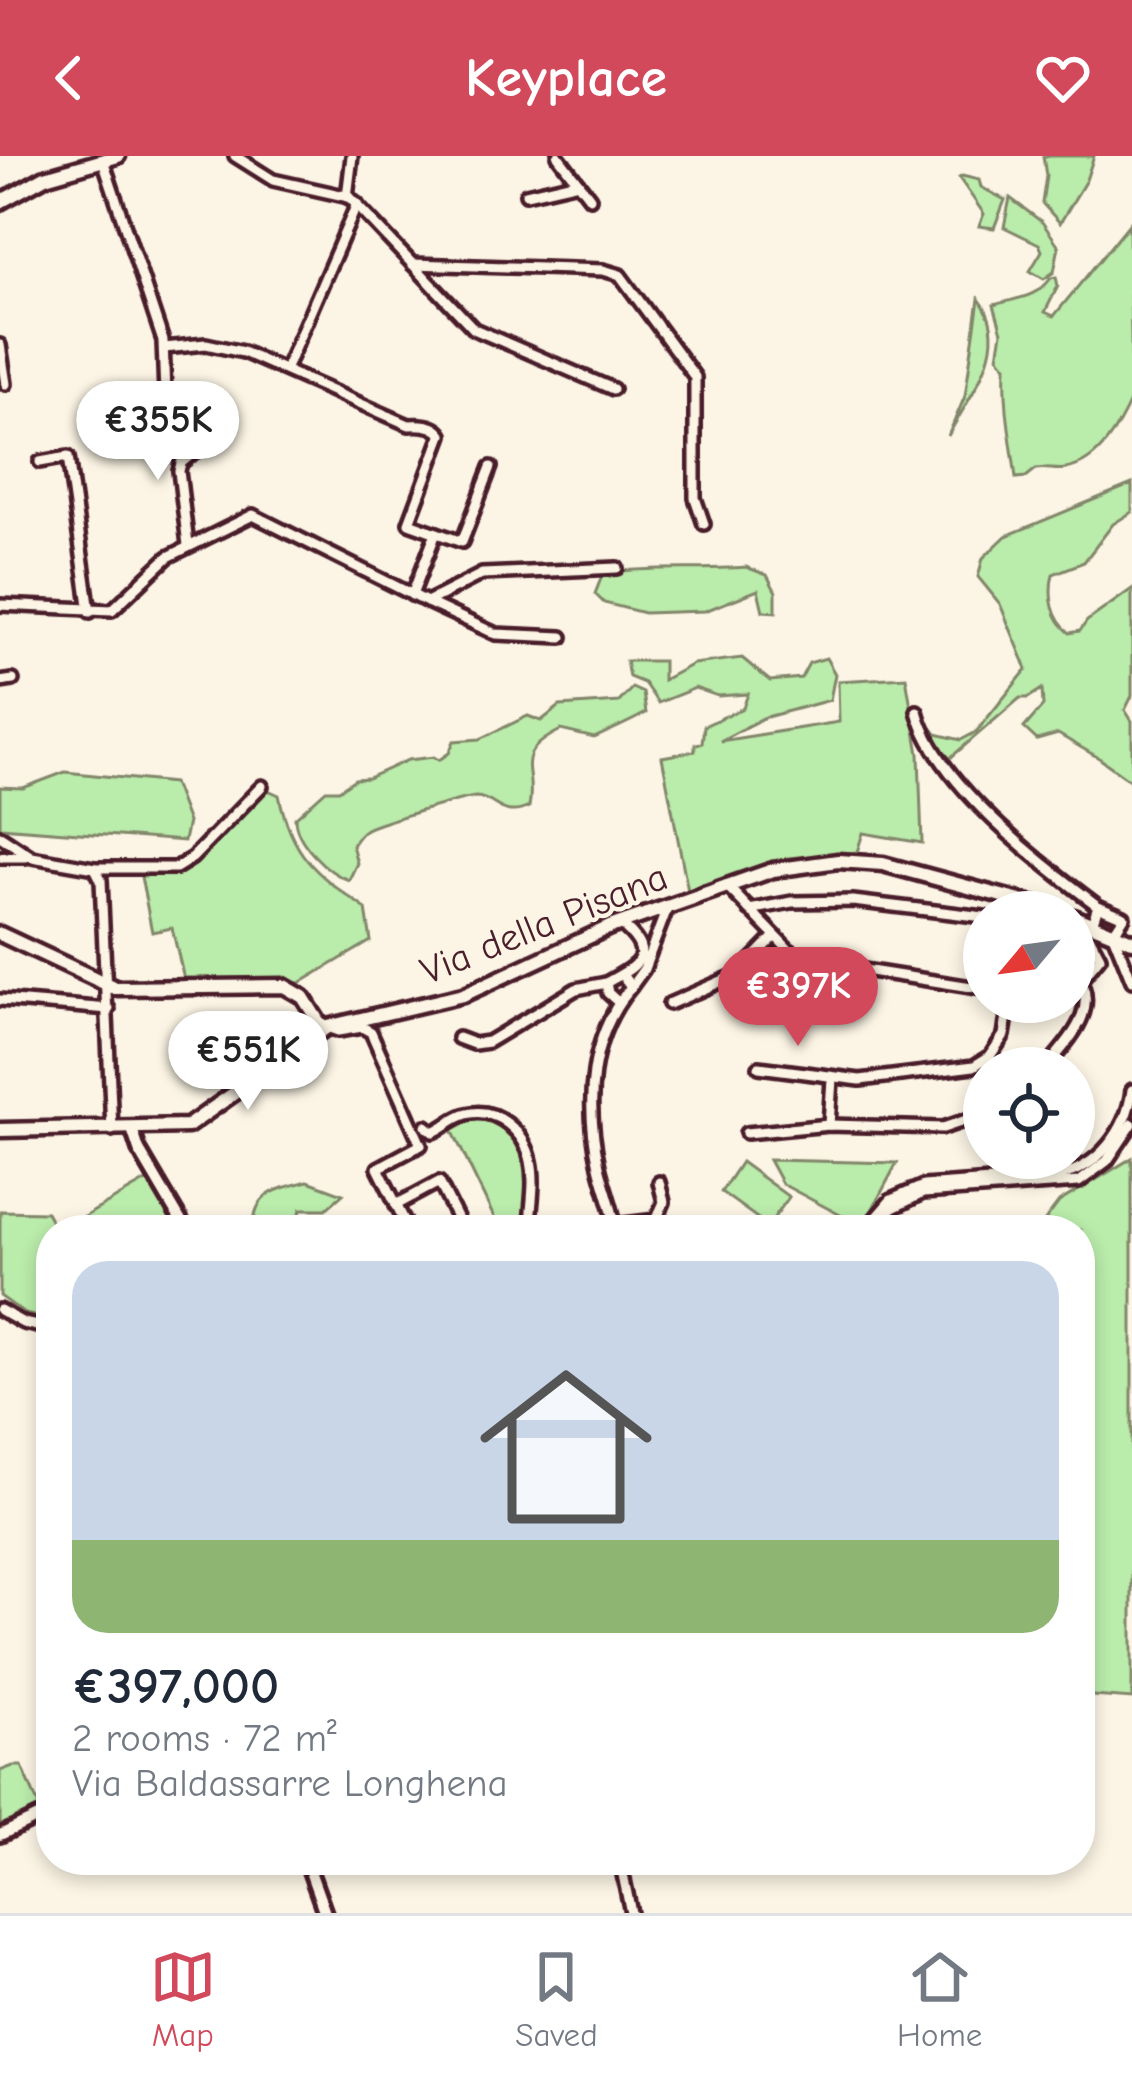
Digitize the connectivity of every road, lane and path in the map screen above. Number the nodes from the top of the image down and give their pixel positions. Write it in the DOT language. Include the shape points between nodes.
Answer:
graph roads {
  1 [pos="118,156"];
  2 [pos="235,156"];
  3 [pos="352,156"];
  4 [pos="559,156"];
  5 [pos="103,160"];
  6 [pos="578,182"];
  7 [pos="526,194"];
  8 [pos="346,196"];
  9 [pos="590,198"];
  10 [pos="0,202"];
  11 [pos="357,204"];
  12 [pos="412,264"];
  13 [pos="0,345"];
  14 [pos="164,348"];
  15 [pos="286,368"];
  16 [pos="6,383"];
  17 [pos="613,389"];
  18 [pos="40,461"];
  19 [pos="491,467"];
  20 [pos="704,524"];
  21 [pos="436,533"];
  22 [pos="188,545"];
  23 [pos="617,568"];
  24 [pos="412,595"];
  25 [pos="427,602"];
  26 [pos="0,605"];
  27 [pos="90,612"];
  28 [pos="562,637"];
  29 [pos="14,680"];
  30 [pos="0,682"];
  31 [pos="917,711"];
  32 [pos="262,786"];
  33 [pos="0,836"];
  34 [pos="32,856"];
  35 [pos="0,857"];
  36 [pos="94,868"];
  37 [pos="961,884"];
  38 [pos="726,885"];
  39 [pos="965,891"];
  40 [pos="986,891"];
  41 [pos="668,906"];
  42 [pos="1098,906"];
  43 [pos="1095,909"];
  44 [pos="749,910"];
  45 [pos="963,913"];
  46 [pos="1128,914"];
  47 [pos="620,923"];
  48 [pos="1095,926"];
  49 [pos="0,934"];
  50 [pos="1113,934"];
  51 [pos="775,936"];
  52 [pos="1132,941"];
  53 [pos="638,942"];
  54 [pos="652,942"];
  55 [pos="623,976"];
  56 [pos="1132,981"];
  57 [pos="606,983"];
  58 [pos="108,986"];
  59 [pos="963,986"];
  60 [pos="631,987"];
  61 [pos="0,1000"];
  62 [pos="618,1002"];
  63 [pos="669,1004"];
  64 [pos="109,1009"];
  65 [pos="1006,1023"];
  66 [pos="325,1028"];
  67 [pos="458,1038"];
  68 [pos="759,1067"];
  69 [pos="832,1079"];
  70 [pos="1132,1090"];
  71 [pos="963,1121"];
  72 [pos="1132,1124"];
  73 [pos="830,1125"];
  74 [pos="426,1126"];
  75 [pos="152,1129"];
  76 [pos="0,1130"];
  77 [pos="121,1130"];
  78 [pos="746,1133"];
  79 [pos="1106,1146"];
  80 [pos="139,1150"];
  81 [pos="659,1182"];
  82 [pos="1066,1186"];
  83 [pos="396,1204"];
  84 [pos="177,1215"];
  85 [pos="402,1215"];
  86 [pos="456,1215"];
  87 [pos="530,1215"];
  88 [pos="613,1215"];
  89 [pos="658,1215"];
  90 [pos="879,1215"];
  91 [pos="886,1215"];
  92 [pos="0,1310"];
  93 [pos="36,1327"];
  94 [pos="36,1818"];
  95 [pos="0,1835"];
  96 [pos="311,1875"];
  97 [pos="623,1875"];
  98 [pos="325,1913"];
  99 [pos="631,1913"];
  1 -- 5 [label="main road"];
  2 -- 8 [label="street" via="272,180"];
  3 -- 8 [label="street"];
  4 -- 6 [label="street"];
  5 -- 10 [label="main road" via="45,177"];
  5 -- 14 [label="street"];
  6 -- 7 [label="street"];
  6 -- 9 [label="street"];
  8 -- 11 [label="street"];
  11 -- 12 [label="street"];
  11 -- 15 [label="street"];
  12 -- 17 [label="street" via="474,329"];
  12 -- 20 [label="street" via="620,275 695,377 695,497"];
  13 -- 16 [label="street"];
  14 -- 15 [label="street" via="212,344"];
  14 -- 22 [label="street" via="166,421 196,422 197,450 179,471"];
  15 -- 21 [label="street" via="442,435 409,524"];
  18 -- 27 [label="street" via="68,458"];
  19 -- 21 [label="street" via="462,542"];
  21 -- 24 [label="street"];
  22 -- 24 [label="street" via="256,516"];
  22 -- 27 [label="street" via="116,608"];
  23 -- 25 [label="street" via="482,574"];
  24 -- 25 [label="street"];
  25 -- 28 [label="street" via="496,634"];
  26 -- 27 [label="street"];
  29 -- 30 [label="street"];
  31 -- 42 [label="street" via="957,783"];
  32 -- 36 [label="street" via="186,864"];
  33 -- 34 [label="street"];
  34 -- 35 [label="street"];
  34 -- 36 [label="street"];
  36 -- 58 [label="street"];
  37 -- 38 [label="main road, Via della Pisana" via="846,861"];
  37 -- 39 [label="street"];
  37 -- 40 [label="main road, Via della Pisana"];
  38 -- 41 [label="main road, Via della Pisana"];
  38 -- 44 [label="street"];
  41 -- 47 [label="main road, Via della Pisana"];
  41 -- 54 [label="street"];
  42 -- 43 [label="street"];
  42 -- 46 [label="street"];
  44 -- 45 [label="street" via="854,901"];
  44 -- 51 [label="street"];
  46 -- 50 [label="street"];
  47 -- 53 [label="street"];
  47 -- 66 [label="main road, Via della Pisana" via="463,995"];
  48 -- 50 [label="main road"];
  49 -- 58 [label="main road"];
  50 -- 52 [label="main road"];
  50 -- 56 [label="street"];
  51 -- 59 [label="street" via="818,965"];
  51 -- 63 [label="street" via="738,974"];
  53 -- 54 [label="street"];
  53 -- 55 [label="street" via="638,961"];
  54 -- 60 [label="street"];
  55 -- 57 [label="street"];
  55 -- 60 [label="street"];
  57 -- 62 [label="street"];
  57 -- 67 [label="street" via="577,989 488,1042"];
  58 -- 64 [label="street"];
  58 -- 66 [label="main road" via="280,985 303,997"];
  60 -- 62 [label="street"];
  61 -- 64 [label="street"];
  62 -- 88 [label="street" via="601,1035 593,1087 597,1154"];
  64 -- 77 [label="street"];
  65 -- 69 [label="street" via="977,1065"];
  66 -- 75 [label="main road, Via della Pisana" via="197,1121"];
  66 -- 83 [label="street" via="372,1034 421,1145 378,1168"];
  68 -- 69 [label="street"];
  69 -- 73 [label="street"];
  70 -- 79 [label="street" via="1126,1121"];
  71 -- 73 [label="street" via="944,1128"];
  72 -- 82 [label="street" via="1098,1171"];
  73 -- 78 [label="street"];
  74 -- 87 [label="street" via="433,1132 473,1113 510,1125 531,1161"];
  75 -- 77 [label="main road, Via della Pisana"];
  75 -- 80 [label="street"];
  76 -- 77 [label="main road, Via della Pisana"];
  77 -- 80 [label="street"];
  79 -- 82 [label="street" via="1099,1164"];
  79 -- 90 [label="street" via="1062,1176 932,1184 909,1190"];
  80 -- 84 [label="street"];
  81 -- 89 [label="street"];
  82 -- 91 [label="street" via="927,1192"];
  83 -- 85 [label="street"];
  83 -- 86 [label="street" via="440,1183"];
  92 -- 93 [label="street"];
  94 -- 95 [label="street"];
  96 -- 98 [label="street"];
  97 -- 99 [label="street"];
}
